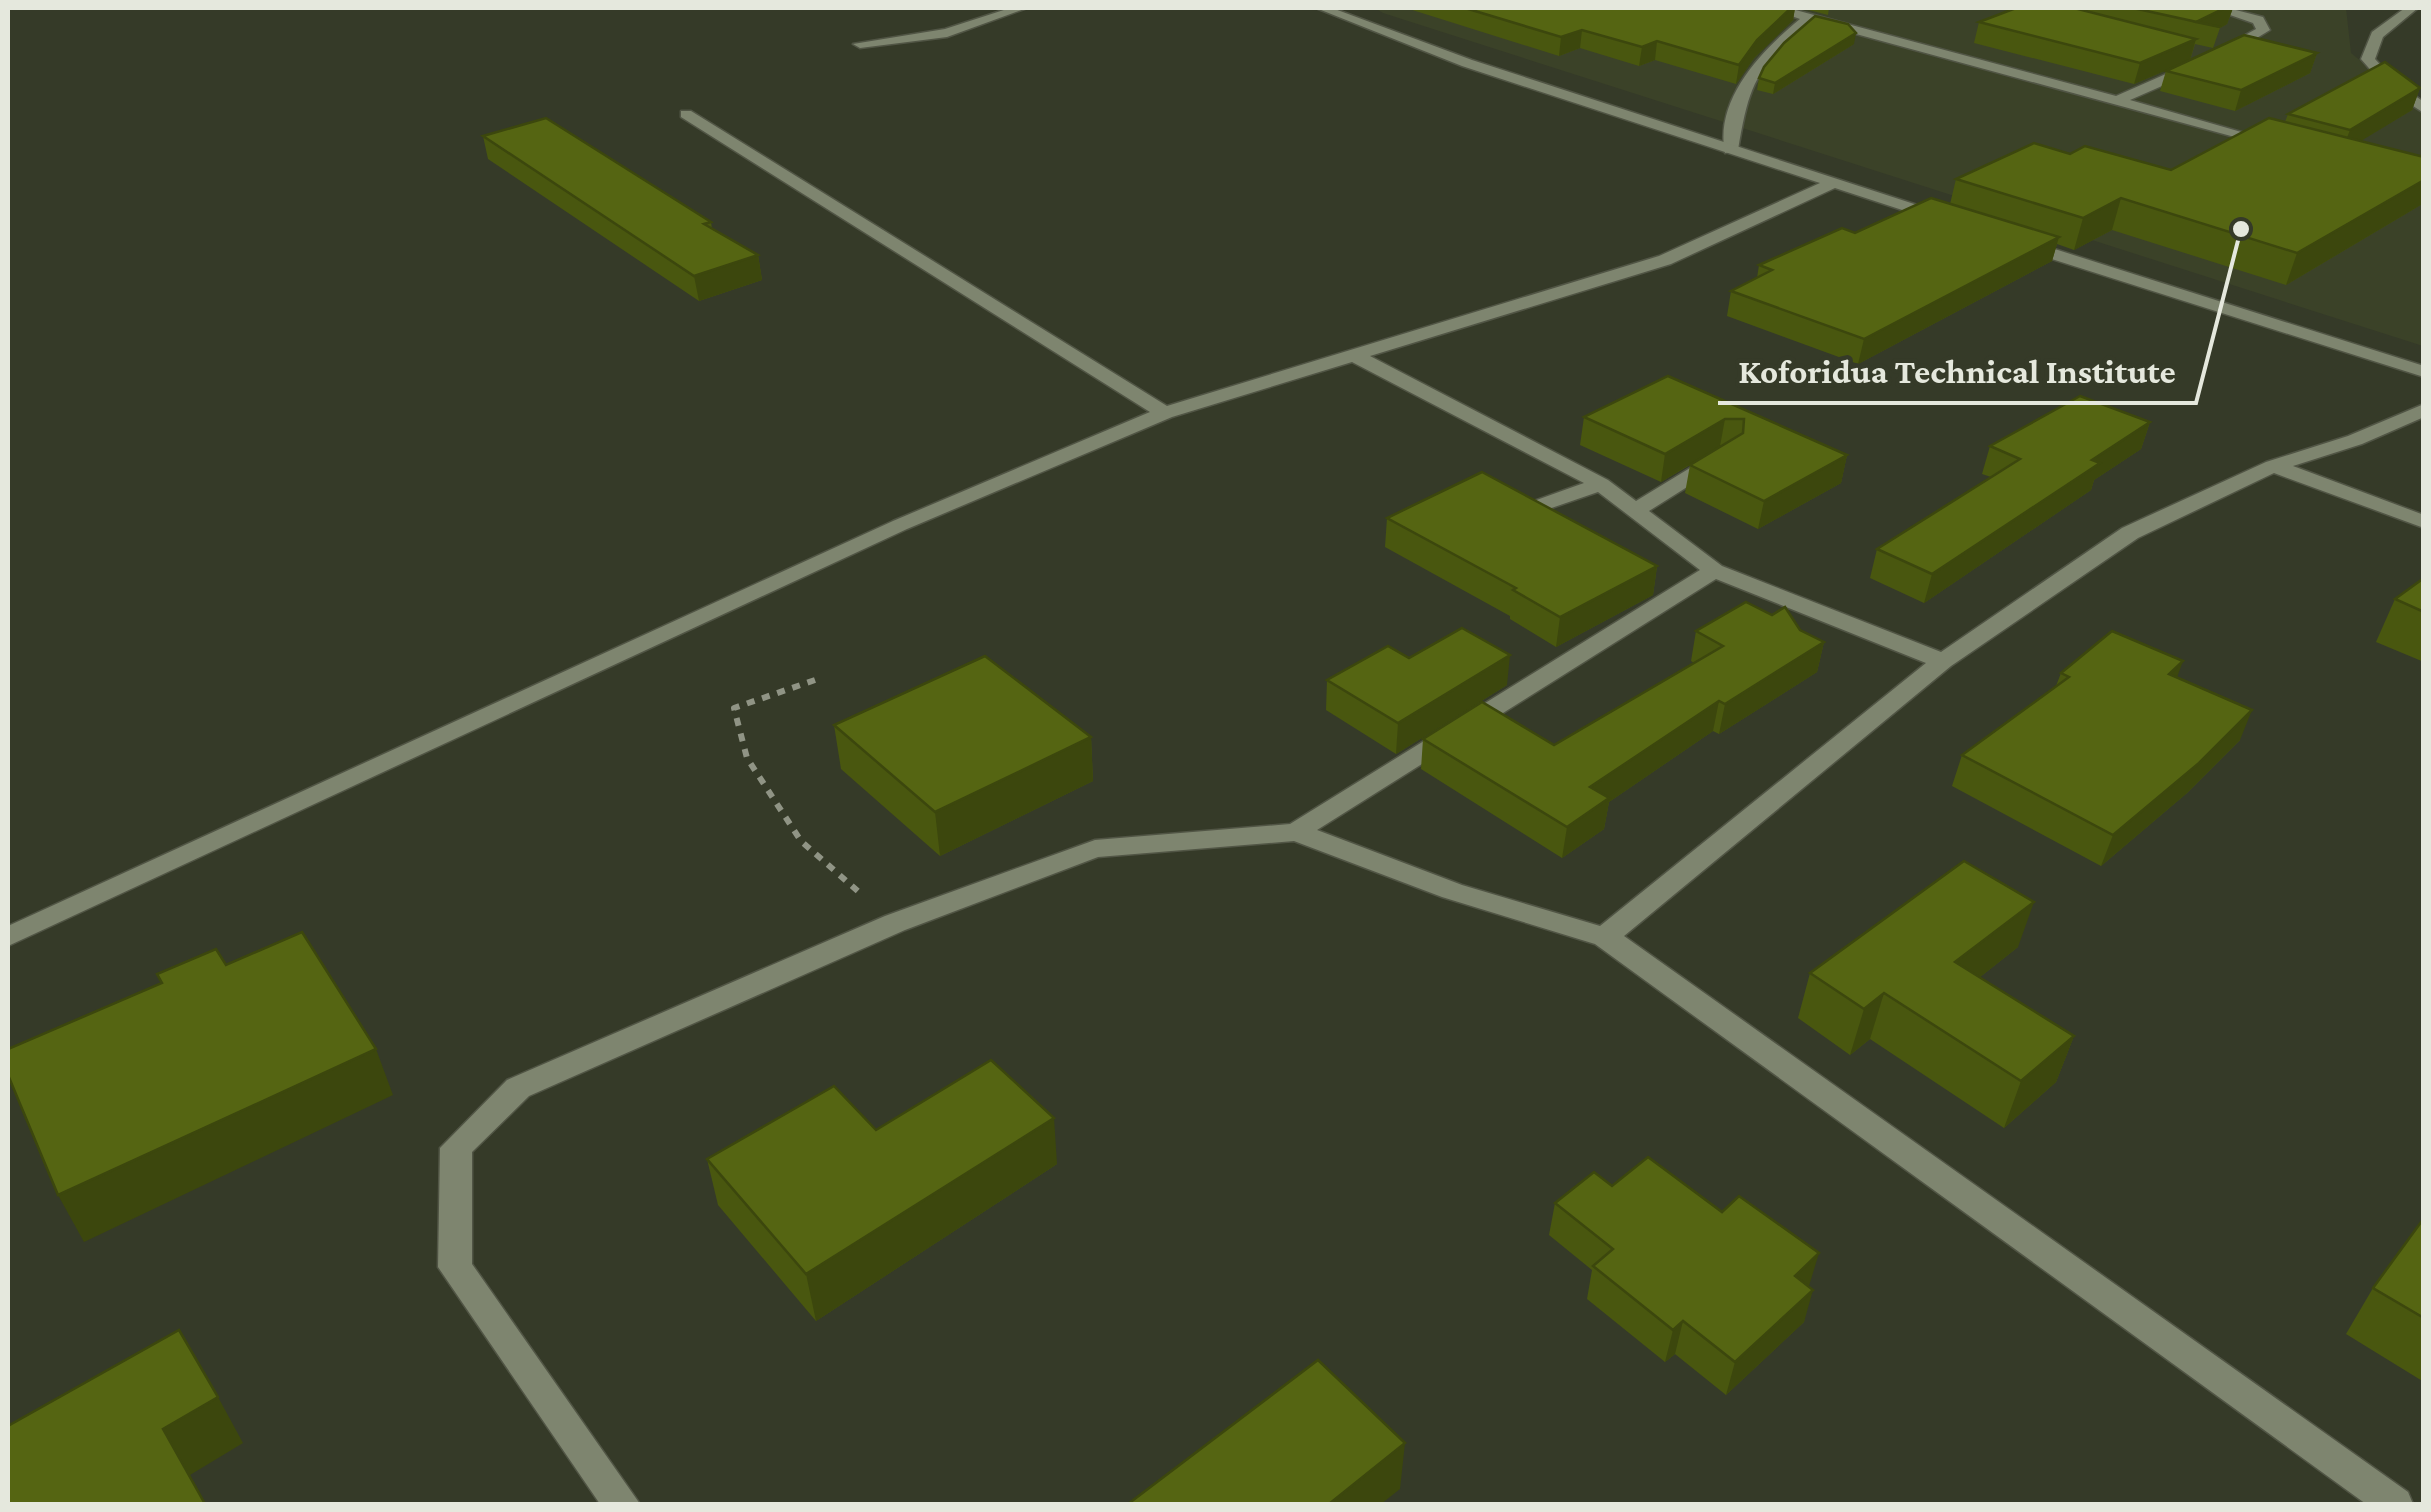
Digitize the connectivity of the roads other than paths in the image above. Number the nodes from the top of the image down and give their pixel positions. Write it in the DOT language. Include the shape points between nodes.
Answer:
graph roads {
  1 [pos="1021,8"];
  2 [pos="1322,8"];
  3 [pos="1775,8"];
  4 [pos="2216,8"];
  5 [pos="2412,8"];
  6 [pos="1809,18"];
  7 [pos="860,44"];
  8 [pos="2196,53"];
  9 [pos="2214,58"];
  10 [pos="2116,102"];
  11 [pos="2424,109"];
  12 [pos="686,114"];
  13 [pos="2289,148"];
  14 [pos="1730,150"];
  15 [pos="1832,184"];
  16 [pos="1962,225"];
  17 [pos="1998,236"];
  18 [pos="1350,354"];
  19 [pos="2424,372"];
  20 [pos="2424,410"];
  21 [pos="1165,413"];
  22 [pos="1730,452"];
  23 [pos="2273,466"];
  24 [pos="1602,484"];
  25 [pos="1527,510"];
  26 [pos="1634,511"];
  27 [pos="2424,522"];
  28 [pos="1714,571"];
  29 [pos="1943,660"];
  30 [pos="1296,832"];
  31 [pos="1605,936"];
  32 [pos="8,937"];
  33 [pos="620,1504"];
  34 [pos="2394,1504"];
  1 -- 7 [label="street" via="947,33"];
  2 -- 14 [label="street"];
  3 -- 6 [label="street"];
  4 -- 9 [label="street" via="2258,20 2263,30"];
  5 -- 11 [label="street" via="2377,36 2368,59"];
  6 -- 10 [label="street"];
  6 -- 14 [label="street" via="1767,54 1740,95"];
  8 -- 9 [label="street"];
  9 -- 10 [label="street"];
  10 -- 13 [label="street"];
  12 -- 21 [label="street"];
  14 -- 15 [label="street"];
  15 -- 16 [label="street"];
  15 -- 18 [label="street" via="1664,260"];
  17 -- 19 [label="street"];
  18 -- 21 [label="street"];
  18 -- 24 [label="street"];
  20 -- 23 [label="street"];
  21 -- 32 [label="street" via="900,525"];
  22 -- 26 [label="street"];
  23 -- 27 [label="street"];
  23 -- 29 [label="street" via="2130,534"];
  24 -- 25 [label="street"];
  24 -- 26 [label="street"];
  26 -- 28 [label="street"];
  28 -- 29 [label="street"];
  28 -- 30 [label="street"];
  29 -- 31 [label="street"];
  30 -- 31 [label="street" via="1452,892"];
  30 -- 33 [label="street" via="1095,848 895,923 518,1088 456,1148 455,1267"];
  31 -- 34 [label="street"];
}
